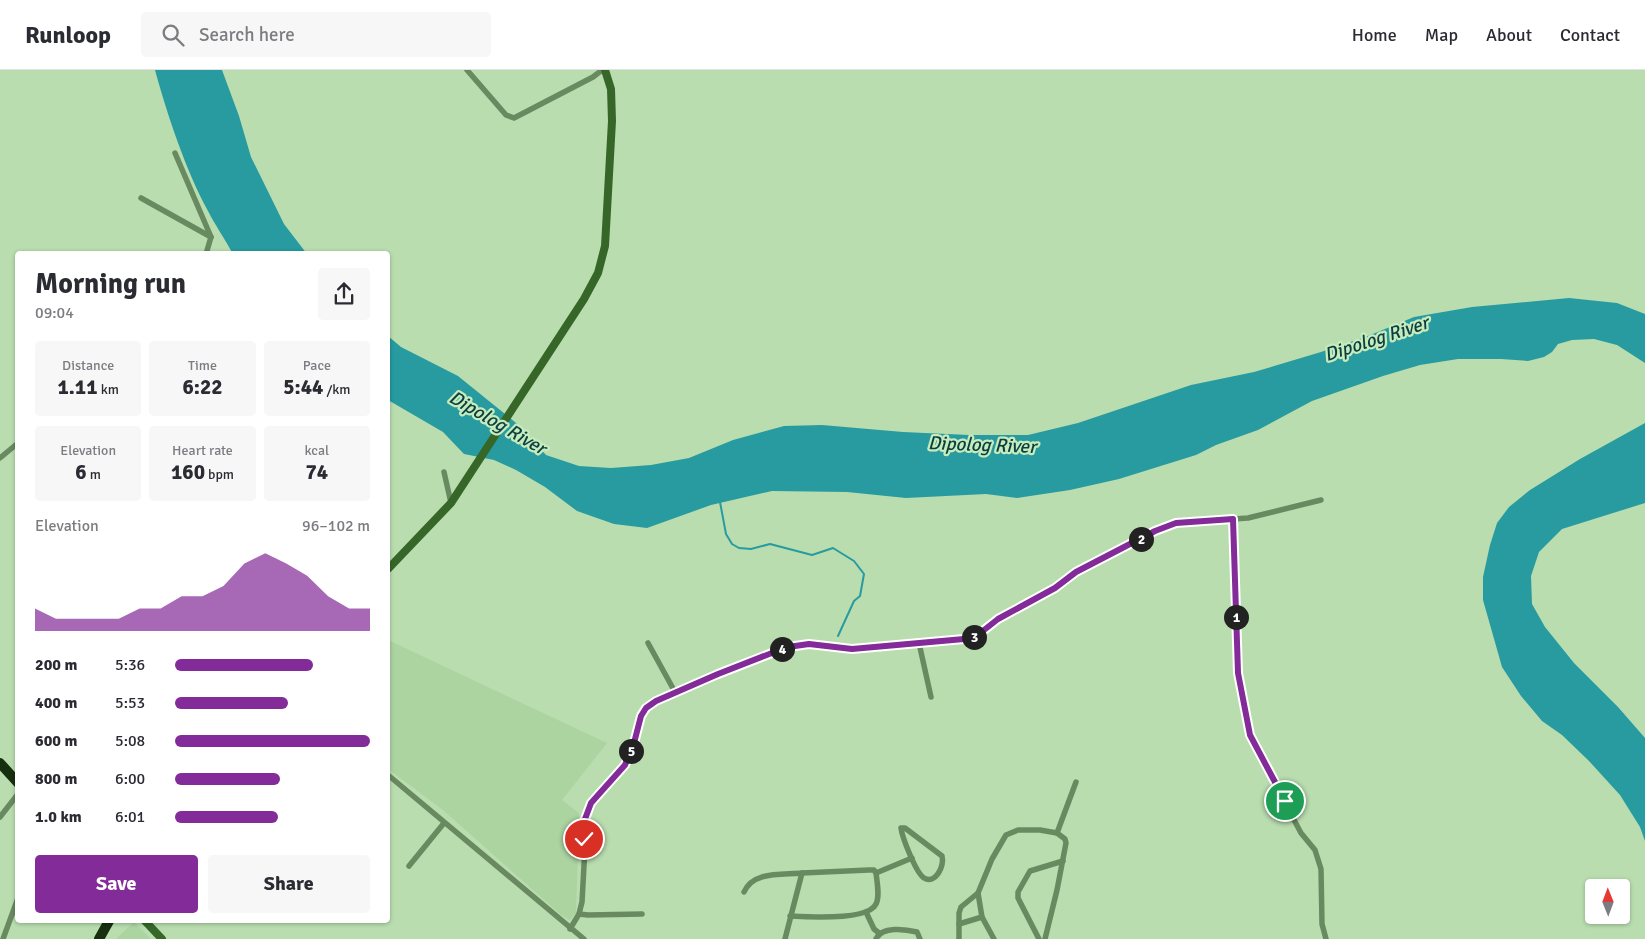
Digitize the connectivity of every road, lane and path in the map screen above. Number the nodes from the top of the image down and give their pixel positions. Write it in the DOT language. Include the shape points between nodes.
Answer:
graph roads {
  1 [pos="467,70"];
  2 [pos="604,70"];
  3 [pos="174,153"];
  4 [pos="141,198"];
  5 [pos="211,237"];
  6 [pos="207,251"];
  7 [pos="15,446"];
  8 [pos="0,458"];
  9 [pos="444,472"];
  10 [pos="1321,500"];
  11 [pos="451,503"];
  12 [pos="1233,519"];
  13 [pos="390,567"];
  14 [pos="648,643"];
  15 [pos="919,643"];
  16 [pos="675,692"];
  17 [pos="931,696"];
  18 [pos="0,763"];
  19 [pos="390,777"];
  20 [pos="15,780"];
  21 [pos="1076,782"];
  22 [pos="15,798"];
  23 [pos="0,817"];
  24 [pos="444,823"];
  25 [pos="1057,832"];
  26 [pos="912,858"];
  27 [pos="1063,861"];
  28 [pos="409,866"];
  29 [pos="802,873"];
  30 [pos="876,873"];
  31 [pos="744,892"];
  32 [pos="978,893"];
  33 [pos="15,906"];
  34 [pos="866,912"];
  35 [pos="579,914"];
  36 [pos="642,914"];
  37 [pos="790,916"];
  38 [pos="982,916"];
  39 [pos="108,923"];
  40 [pos="147,923"];
  41 [pos="958,924"];
  42 [pos="570,929"];
  43 [pos="878,936"];
  44 [pos="3,939"];
  45 [pos="99,939"];
  46 [pos="162,939"];
  47 [pos="584,939"];
  48 [pos="785,939"];
  49 [pos="920,939"];
  50 [pos="959,939"];
  51 [pos="994,939"];
  52 [pos="1039,939"];
  53 [pos="1045,939"];
  54 [pos="1326,939"];
  1 -- 2 [label="street" via="506,115 514,118"];
  2 -- 11 [label="main road" via="610,89 612,121 605,246 598,273"];
  3 -- 5 [label="street"];
  4 -- 5 [label="street"];
  5 -- 6 [label="street"];
  7 -- 8 [label="street"];
  9 -- 11 [label="street"];
  10 -- 12 [label="street"];
  11 -- 13 [label="main road"];
  12 -- 15 [label="street" via="1176,523 1155,531 1076,572 973,637"];
  12 -- 54 [label="street" via="1238,673 1250,735 1301,833 1315,850 1321,869 1320,902"];
  14 -- 16 [label="street"];
  15 -- 16 [label="street" via="852,649 809,644 795,646"];
  15 -- 17 [label="street"];
  16 -- 35 [label="street" via="646,708 625,765 587,811 584,883"];
  18 -- 20 [label="highway"];
  19 -- 24 [label="street"];
  21 -- 25 [label="street"];
  22 -- 23 [label="street"];
  24 -- 28 [label="street"];
  24 -- 42 [label="street"];
  25 -- 27 [label="street" via="1065,839"];
  25 -- 32 [label="street" via="1018,830 1006,835"];
  26 -- 26 [label="street" via="901,828 942,856 944,861 930,880 920,875"];
  26 -- 30 [label="street"];
  27 -- 52 [label="street" via="1030,871 1018,892 1019,904"];
  27 -- 53 [label="street"];
  29 -- 30 [label="street" via="869,870"];
  29 -- 31 [label="street" via="759,877 751,881"];
  29 -- 37 [label="street"];
  30 -- 34 [label="street" via="878,898 876,905"];
  32 -- 38 [label="street"];
  32 -- 41 [label="street" via="961,907"];
  33 -- 44 [label="street"];
  34 -- 37 [label="street" via="827,918"];
  34 -- 43 [label="street"];
  35 -- 36 [label="street"];
  35 -- 42 [label="street"];
  37 -- 48 [label="street"];
  38 -- 41 [label="street"];
  38 -- 51 [label="street"];
  39 -- 45 [label="highway"];
  40 -- 46 [label="main road"];
  41 -- 50 [label="street"];
  42 -- 47 [label="street"];
  43 -- 49 [label="street" via="884,931 909,930 917,932"];
}
